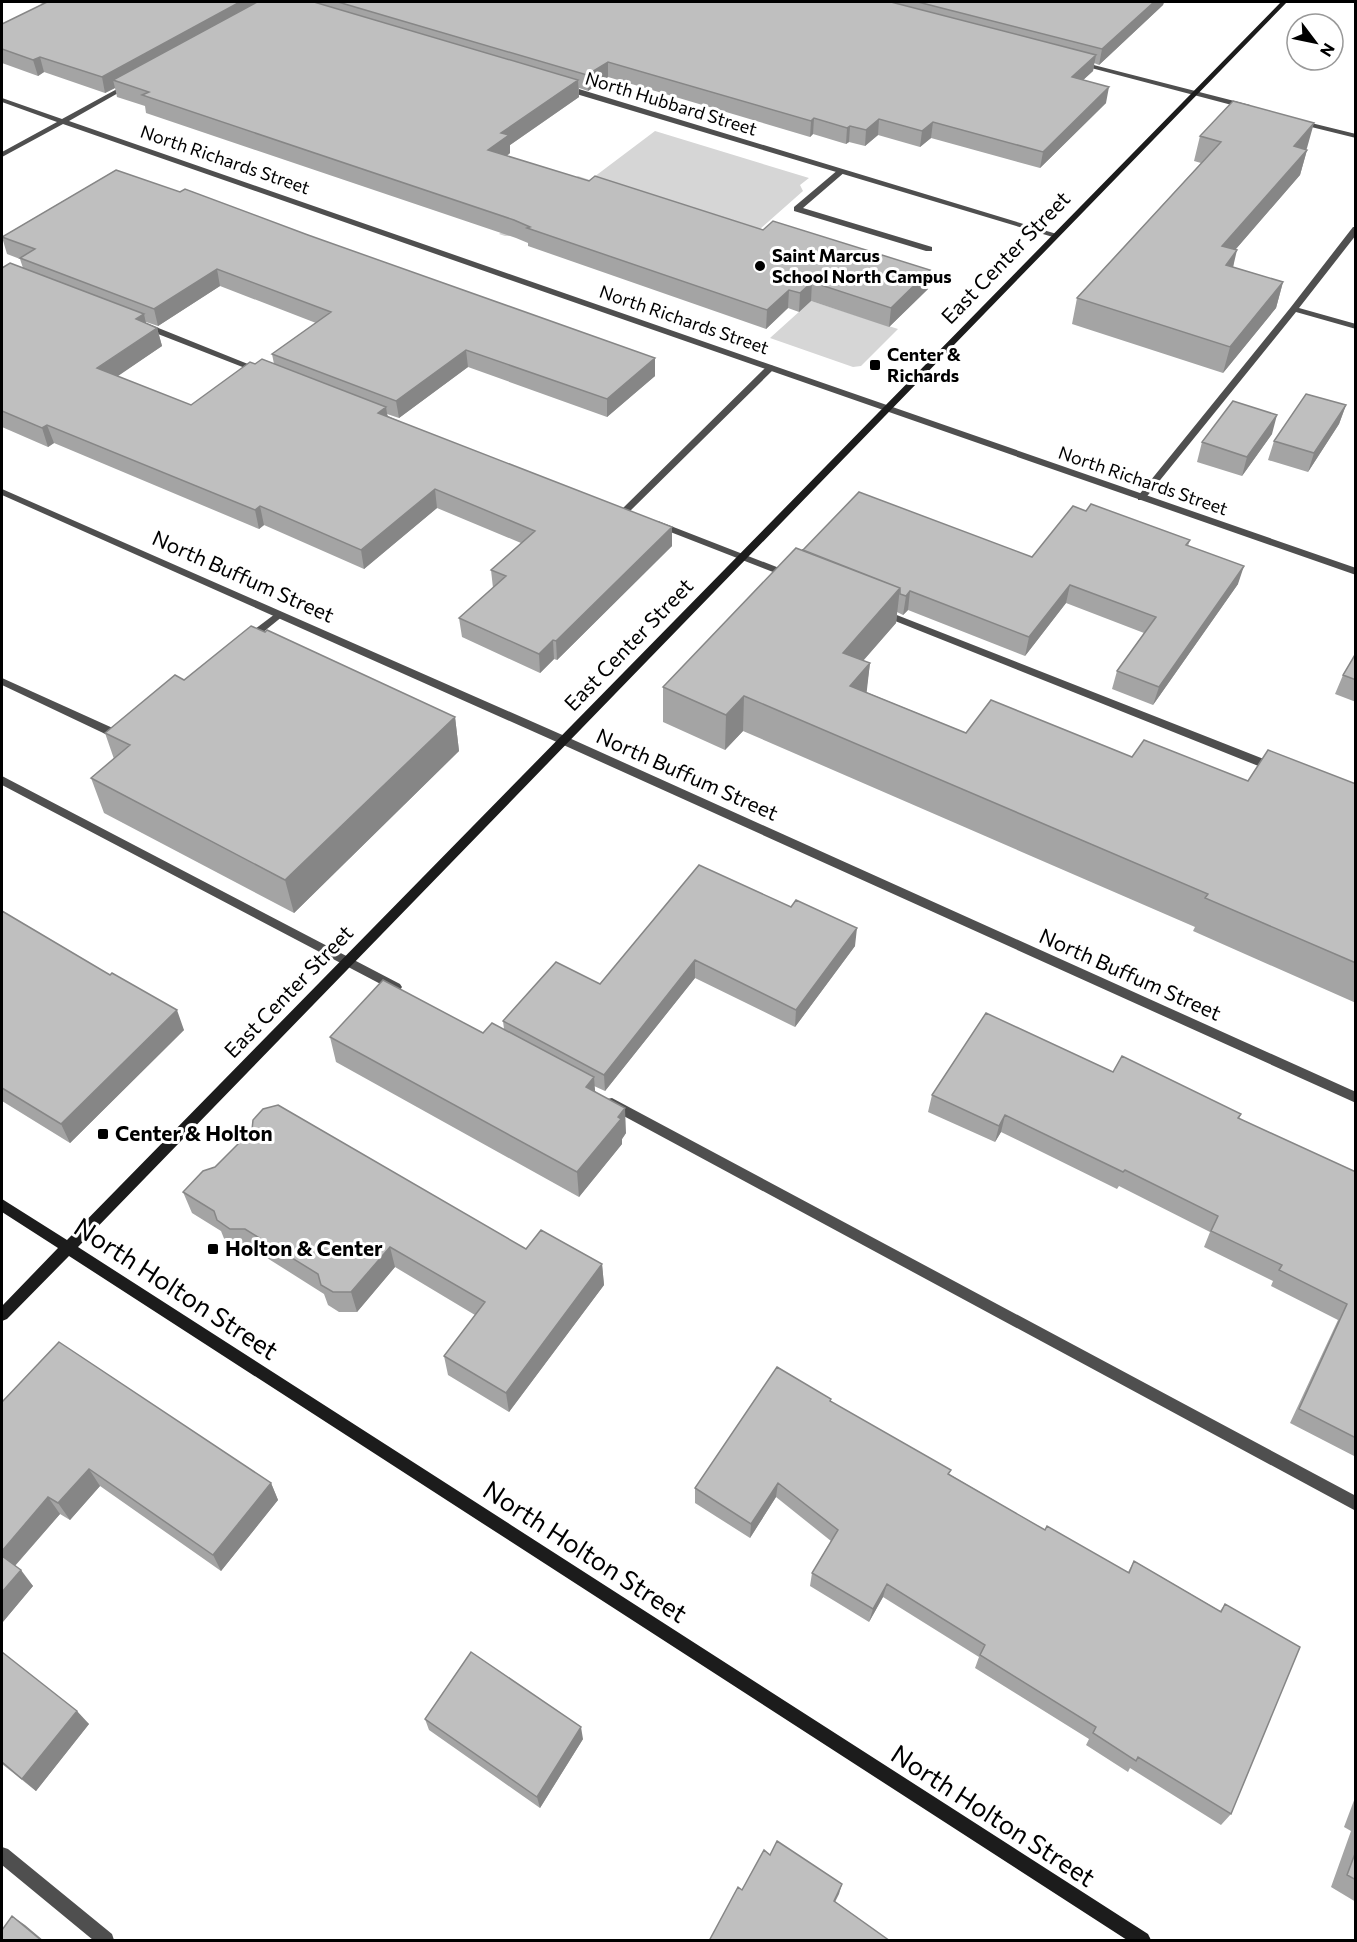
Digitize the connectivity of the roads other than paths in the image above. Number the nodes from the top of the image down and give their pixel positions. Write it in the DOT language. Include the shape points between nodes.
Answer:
graph roads {
  1 [pos="1284,2"];
  2 [pos="1068,60"];
  3 [pos="141,78"];
  4 [pos="558,86"];
  5 [pos="1194,93"];
  6 [pos="2,100"];
  7 [pos="1259,111"];
  8 [pos="1291,119"];
  9 [pos="64,121"];
  10 [pos="1356,136"];
  11 [pos="2,155"];
  12 [pos="842,171"];
  13 [pos="1356,229"];
  14 [pos="1056,235"];
  15 [pos="929,249"];
  16 [pos="1294,309"];
  17 [pos="135,322"];
  18 [pos="1356,327"];
  19 [pos="770,368"];
  20 [pos="268,374"];
  21 [pos="886,408"];
  22 [pos="2,492"];
  23 [pos="1141,498"];
  24 [pos="613,507"];
  25 [pos="634,515"];
  26 [pos="742,556"];
  27 [pos="1356,572"];
  28 [pos="803,581"];
  29 [pos="869,607"];
  30 [pos="279,614"];
  31 [pos="242,644"];
  32 [pos="2,681"];
  33 [pos="135,732"];
  34 [pos="563,740"];
  35 [pos="1289,774"];
  36 [pos="2,780"];
  37 [pos="346,962"];
  38 [pos="408,993"];
  39 [pos="597,1096"];
  40 [pos="1356,1098"];
  41 [pos="2,1205"];
  42 [pos="67,1247"];
  43 [pos="2,1315"];
  44 [pos="1356,1504"];
  45 [pos="2,1855"];
  46 [pos="106,1941"];
  47 [pos="1142,1941"];
  1 -- 5 [label="street, East Center Street"];
  2 -- 5 [label="street"];
  3 -- 9 [label="street"];
  4 -- 12 [label="street, North Hubbard Street"];
  5 -- 7 [label="street"];
  5 -- 14 [label="street, East Center Street"];
  6 -- 9 [label="street, North Richards Street"];
  8 -- 10 [label="street"];
  9 -- 11 [label="street"];
  9 -- 19 [label="street, North Richards Street"];
  12 -- 14 [label="street, North Hubbard Street"];
  12 -- 15 [label="street" via="798,209"];
  13 -- 16 [label="street"];
  14 -- 21 [label="street, East Center Street"];
  16 -- 18 [label="street"];
  16 -- 23 [label="street"];
  17 -- 20 [label="street"];
  19 -- 21 [label="street, North Richards Street"];
  19 -- 25 [label="street"];
  21 -- 23 [label="street, North Richards Street"];
  21 -- 26 [label="street, East Center Street"];
  22 -- 30 [label="street, North Buffum Street"];
  23 -- 27 [label="street, North Richards Street"];
  24 -- 25 [label="street"];
  25 -- 26 [label="street"];
  26 -- 28 [label="street"];
  26 -- 34 [label="street, East Center Street"];
  29 -- 35 [label="street"];
  30 -- 31 [label="street"];
  30 -- 34 [label="street, North Buffum Street"];
  32 -- 33 [label="street" via="126,739"];
  34 -- 37 [label="street, East Center Street"];
  34 -- 40 [label="street, North Buffum Street"];
  36 -- 37 [label="street"];
  37 -- 38 [label="street"];
  37 -- 42 [label="street, East Center Street"];
  39 -- 44 [label="street"];
  41 -- 42 [label="street, North Holton Street"];
  42 -- 43 [label="street, East Center Street"];
  42 -- 47 [label="street, North Holton Street"];
  45 -- 46 [label="street"];
}
